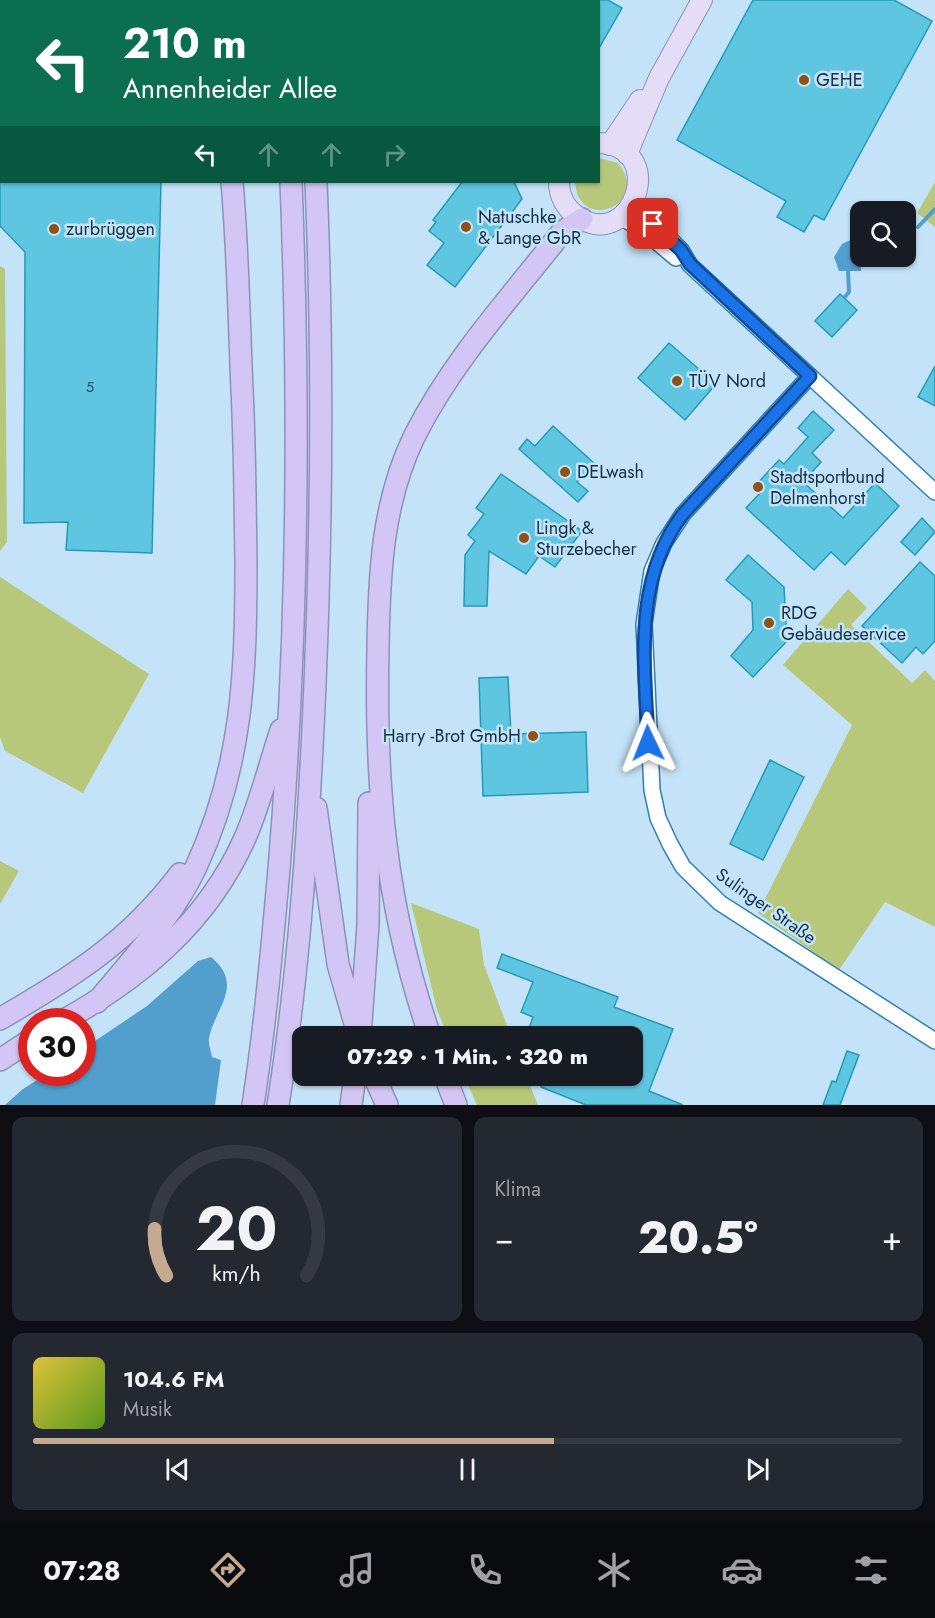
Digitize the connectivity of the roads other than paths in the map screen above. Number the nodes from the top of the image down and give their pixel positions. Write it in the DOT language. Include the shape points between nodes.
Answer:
graph roads {
  1 [pos="702,0"];
  2 [pos="612,147"];
  3 [pos="232,183"];
  4 [pos="291,183"];
  5 [pos="316,183"];
  6 [pos="559,183"];
  7 [pos="627,210"];
  8 [pos="582,219"];
  9 [pos="810,376"];
  10 [pos="935,492"];
  11 [pos="290,700"];
  12 [pos="376,710"];
  13 [pos="311,778"];
  14 [pos="215,814"];
  15 [pos="97,1002"];
  16 [pos="86,1008"];
  17 [pos="0,1019"];
  18 [pos="357,1026"];
  19 [pos="361,1026"];
  20 [pos="427,1026"];
  21 [pos="935,1041"];
  22 [pos="18,1048"];
  23 [pos="0,1060"];
  24 [pos="354,1086"];
  25 [pos="378,1086"];
  26 [pos="449,1086"];
  27 [pos="253,1105"];
  28 [pos="278,1105"];
  29 [pos="351,1105"];
  30 [pos="387,1105"];
  31 [pos="456,1105"];
  1 -- 2 [label="main road" via="659,78"];
  2 -- 7 [label="main road" via="637,169 639,178"];
  3 -- 14 [label="highway" via="245,458 246,625 239,729"];
  4 -- 11 [label="highway" via="297,398"];
  5 -- 13 [label="highway" via="323,381"];
  6 -- 8 [label="main road" via="566,206"];
  7 -- 8 [label="main road" via="601,223"];
  7 -- 9 [label="street" via="681,250 690,264"];
  8 -- 12 [label="highway" via="562,232 462,358 410,446 395,487 382,550"];
  9 -- 10 [label="street"];
  9 -- 21 [label="street, Sulinger Straße" via="673,526 656,563 644,619 652,790 658,818 683,867 720,903"];
  11 -- 15 [label="highway" via="256,808 228,872 193,922 170,946"];
  11 -- 27 [label="highway" via="272,952"];
  12 -- 19 [label="highway"];
  12 -- 20 [label="highway" via="385,853 403,945"];
  13 -- 18 [label="highway" via="324,850 329,917"];
  13 -- 28 [label="highway" via="295,971"];
  14 -- 15 [label="highway" via="183,891"];
  14 -- 17 [label="highway" via="186,866 117,943 72,977"];
  15 -- 16 [label="highway"];
  22 -- 23 [label="highway"];
  24 -- 29 [label="highway"];
  25 -- 30 [label="highway"];
  26 -- 31 [label="highway"];
}
